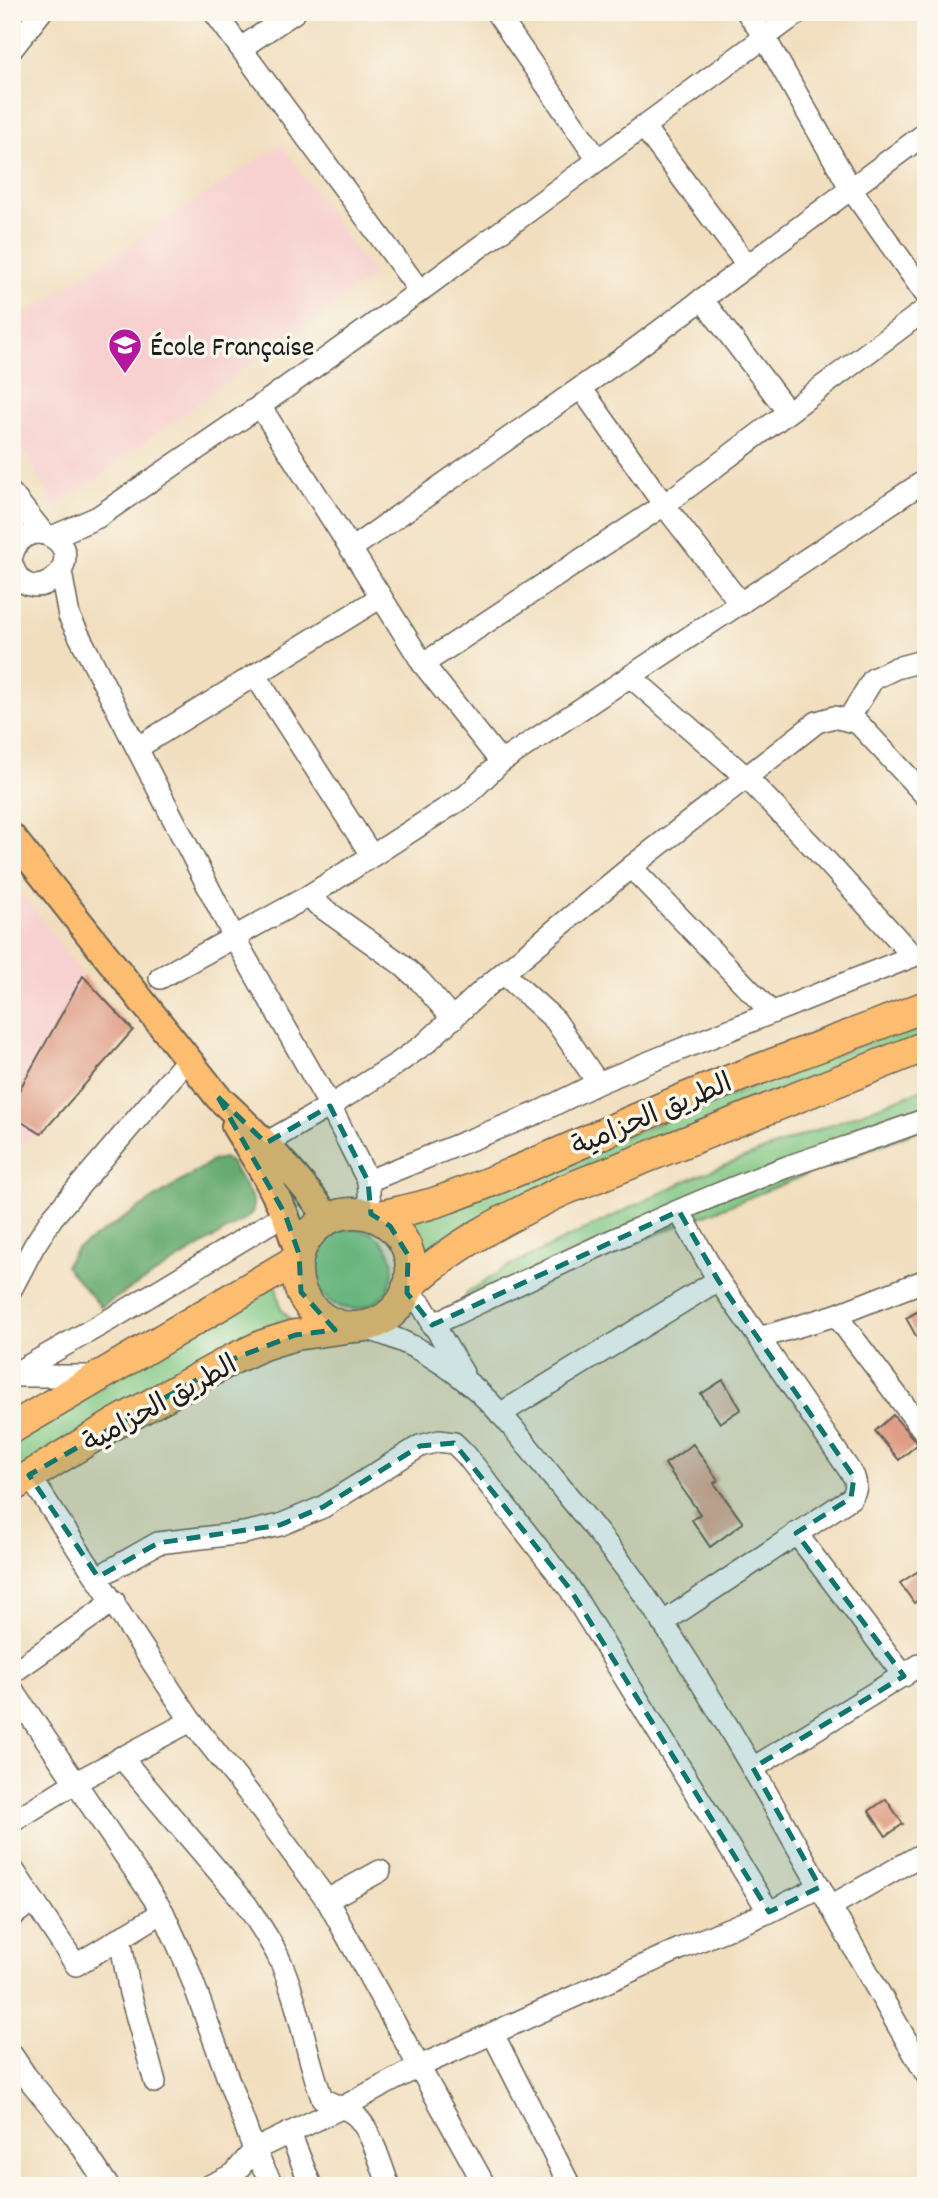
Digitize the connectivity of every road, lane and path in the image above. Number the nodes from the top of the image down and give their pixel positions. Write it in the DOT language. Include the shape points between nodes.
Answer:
graph roads {
  1 [pos="214,12"];
  2 [pos="295,12"];
  3 [pos="496,12"];
  4 [pos="747,12"];
  5 [pos="799,12"];
  6 [pos="37,14"];
  7 [pos="765,38"];
  8 [pos="241,48"];
  9 [pos="12,49"];
  10 [pos="643,126"];
  11 [pos="926,133"];
  12 [pos="598,160"];
  13 [pos="851,189"];
  14 [pos="747,265"];
  15 [pos="420,291"];
  16 [pos="926,295"];
  17 [pos="702,299"];
  18 [pos="926,309"];
  19 [pos="580,388"];
  20 [pos="260,406"];
  21 [pos="788,412"];
  22 [pos="926,480"];
  23 [pos="12,494"];
  24 [pos="664,505"];
  25 [pos="98,517"];
  26 [pos="12,519"];
  27 [pos="48,535"];
  28 [pos="351,549"];
  29 [pos="13,555"];
  30 [pos="62,563"];
  31 [pos="26,586"];
  32 [pos="381,597"];
  33 [pos="741,604"];
  34 [pos="69,616"];
  35 [pos="926,660"];
  36 [pos="423,664"];
  37 [pos="256,674"];
  38 [pos="631,677"];
  39 [pos="848,720"];
  40 [pos="136,748"];
  41 [pos="501,762"];
  42 [pos="746,777"];
  43 [pos="926,796"];
  44 [pos="13,840"];
  45 [pos="372,856"];
  46 [pos="631,867"];
  47 [pos="307,897"];
  48 [pos="235,939"];
  49 [pos="920,953"];
  50 [pos="503,973"];
  51 [pos="160,978"];
  52 [pos="926,1006"];
  53 [pos="771,1012"];
  54 [pos="453,1019"];
  55 [pos="926,1046"];
  56 [pos="187,1060"];
  57 [pos="598,1083"];
  58 [pos="218,1097"];
  59 [pos="330,1106"];
  60 [pos="926,1119"];
  61 [pos="266,1143"];
  62 [pos="368,1181"];
  63 [pos="679,1211"];
  64 [pos="285,1214"];
  65 [pos="373,1217"];
  66 [pos="328,1219"];
  67 [pos="299,1256"];
  68 [pos="718,1280"];
  69 [pos="926,1280"];
  70 [pos="12,1287"];
  71 [pos="407,1290"];
  72 [pos="836,1315"];
  73 [pos="432,1325"];
  74 [pos="357,1327"];
  75 [pos="759,1338"];
  76 [pos="12,1375"];
  77 [pos="101,1376"];
  78 [pos="472,1386"];
  79 [pos="500,1413"];
  80 [pos="12,1428"];
  81 [pos="926,1434"];
  82 [pos="21,1481"];
  83 [pos="796,1533"];
  84 [pos="98,1577"];
  85 [pos="114,1601"];
  86 [pos="662,1623"];
  87 [pos="926,1661"];
  88 [pos="12,1673"];
  89 [pos="904,1676"];
  90 [pos="12,1689"];
  91 [pos="191,1721"];
  92 [pos="121,1757"];
  93 [pos="753,1768"];
  94 [pos="76,1782"];
  95 [pos="12,1822"];
  96 [pos="926,1852"];
  97 [pos="12,1868"];
  98 [pos="380,1871"];
  99 [pos="820,1887"];
  100 [pos="327,1900"];
  101 [pos="33,1901"];
  102 [pos="831,1906"];
  103 [pos="163,1912"];
  104 [pos="769,1912"];
  105 [pos="12,1916"];
  106 [pos="120,1938"];
  107 [pos="493,2034"];
  108 [pos="12,2055"];
  109 [pos="419,2066"];
  110 [pos="926,2074"];
  111 [pos="155,2082"];
  112 [pos="340,2109"];
  113 [pos="289,2133"];
  114 [pos="254,2150"];
  115 [pos="108,2186"];
  116 [pos="209,2186"];
  117 [pos="274,2186"];
  118 [pos="311,2186"];
  119 [pos="389,2186"];
  120 [pos="485,2186"];
  121 [pos="570,2186"];
  1 -- 8 [label="street"];
  2 -- 8 [label="street"];
  3 -- 12 [label="street"];
  4 -- 7 [label="street"];
  5 -- 7 [label="street"];
  6 -- 9 [label="street"];
  7 -- 10 [label="street"];
  7 -- 13 [label="street"];
  8 -- 15 [label="street"];
  10 -- 12 [label="street"];
  10 -- 14 [label="street"];
  11 -- 13 [label="street"];
  12 -- 15 [label="street"];
  13 -- 14 [label="street"];
  13 -- 16 [label="street"];
  14 -- 17 [label="street"];
  15 -- 20 [label="street"];
  17 -- 19 [label="street"];
  17 -- 21 [label="street"];
  18 -- 21 [label="street"];
  19 -- 24 [label="street"];
  19 -- 28 [label="street"];
  20 -- 25 [label="street"];
  20 -- 28 [label="street"];
  21 -- 24 [label="street"];
  22 -- 33 [label="street"];
  23 -- 27 [label="street"];
  24 -- 33 [label="street"];
  24 -- 36 [label="street"];
  25 -- 27 [label="street"];
  25 -- 30 [label="street"];
  26 -- 29 [label="street"];
  27 -- 29 [label="street" via="28,535"];
  27 -- 30 [label="street" via="58,541"];
  28 -- 32 [label="street"];
  29 -- 31 [label="street"];
  30 -- 31 [label="street" via="49,583"];
  30 -- 34 [label="street"];
  31 -- 34 [label="street"];
  32 -- 36 [label="street"];
  32 -- 37 [label="street"];
  33 -- 38 [label="street"];
  34 -- 40 [label="street"];
  35 -- 39 [label="street" via="873,679"];
  36 -- 41 [label="street"];
  37 -- 40 [label="street"];
  37 -- 45 [label="street"];
  38 -- 41 [label="street"];
  38 -- 42 [label="street"];
  39 -- 42 [label="street" via="834,717 817,722"];
  39 -- 43 [label="street" via="858,723"];
  40 -- 48 [label="street"];
  41 -- 45 [label="street" via="467,795"];
  42 -- 46 [label="street"];
  42 -- 49 [label="street"];
  44 -- 56 [label="main road"];
  45 -- 47 [label="street"];
  46 -- 50 [label="street"];
  46 -- 53 [label="street"];
  47 -- 48 [label="street"];
  47 -- 54 [label="street" via="401,964"];
  48 -- 51 [label="street"];
  48 -- 59 [label="street"];
  49 -- 53 [label="street"];
  50 -- 54 [label="street"];
  50 -- 57 [label="street" via="555,1020"];
  52 -- 65 [label="highway, الطريق الحزامية" via="744,1074 445,1199"];
  53 -- 57 [label="street"];
  54 -- 59 [label="street" via="395,1065"];
  55 -- 71 [label="highway, الطريق الحزامية" via="562,1191 446,1255"];
  56 -- 58 [label="main road"];
  56 -- 70 [label="street" via="52,1219"];
  57 -- 62 [label="street" via="537,1113"];
  58 -- 61 [label="main road"];
  58 -- 64 [label="main road"];
  59 -- 61 [label="street"];
  59 -- 62 [label="street"];
  60 -- 63 [label="street"];
  61 -- 66 [label="main road"];
  62 -- 65 [label="street"];
  63 -- 68 [label="street"];
  63 -- 73 [label="street"];
  64 -- 67 [label="main road"];
  64 -- 76 [label="street"];
  65 -- 66 [label="highway, الطريق الحزامية" via="359,1213"];
  65 -- 71 [label="highway" via="401,1239 410,1271"];
  66 -- 67 [label="highway, الطريق الحزامية" via="311,1234"];
  67 -- 74 [label="highway" via="297,1276 310,1306 337,1325"];
  67 -- 77 [label="highway, الطريق الحزامية"];
  68 -- 75 [label="street"];
  68 -- 79 [label="street"];
  69 -- 72 [label="street"];
  71 -- 73 [label="street"];
  71 -- 74 [label="highway, الطريق الحزامية" via="383,1319"];
  72 -- 75 [label="street"];
  72 -- 81 [label="street"];
  73 -- 78 [label="street"];
  74 -- 78 [label="street" via="385,1333 426,1353"];
  74 -- 82 [label="highway, الطريق الحزامية" via="295,1335 263,1345"];
  75 -- 83 [label="street" via="856,1484 851,1499"];
  76 -- 77 [label="street"];
  77 -- 80 [label="highway, الطريق الحزامية"];
  78 -- 79 [label="street"];
  79 -- 86 [label="street" via="581,1512"];
  82 -- 84 [label="street"];
  83 -- 86 [label="street"];
  83 -- 89 [label="street"];
  84 -- 85 [label="street"];
  84 -- 104 [label="street" via="158,1543 280,1525 323,1507 420,1446 454,1443 570,1589"];
  85 -- 88 [label="street"];
  85 -- 91 [label="street"];
  86 -- 93 [label="street"];
  87 -- 89 [label="street"];
  89 -- 93 [label="street"];
  90 -- 94 [label="street"];
  91 -- 92 [label="street"];
  91 -- 100 [label="street"];
  92 -- 94 [label="street"];
  92 -- 112 [label="street" via="262,1930 288,1982 322,2098"];
  93 -- 99 [label="street"];
  94 -- 95 [label="street"];
  94 -- 103 [label="street"];
  96 -- 102 [label="street"];
  97 -- 101 [label="street"];
  98 -- 100 [label="street"];
  99 -- 102 [label="street"];
  99 -- 104 [label="street"];
  100 -- 109 [label="street"];
  101 -- 105 [label="street"];
  101 -- 106 [label="street" via="76,1965"];
  102 -- 110 [label="street"];
  103 -- 106 [label="street"];
  103 -- 114 [label="street"];
  104 -- 107 [label="street"];
  106 -- 111 [label="street"];
  107 -- 109 [label="street"];
  107 -- 121 [label="street"];
  108 -- 115 [label="street"];
  109 -- 112 [label="street"];
  109 -- 120 [label="street"];
  112 -- 113 [label="street"];
  112 -- 119 [label="street" via="350,2111 366,2129"];
  113 -- 114 [label="street"];
  113 -- 118 [label="street"];
  114 -- 116 [label="street" via="234,2174"];
  114 -- 117 [label="street"];
}
